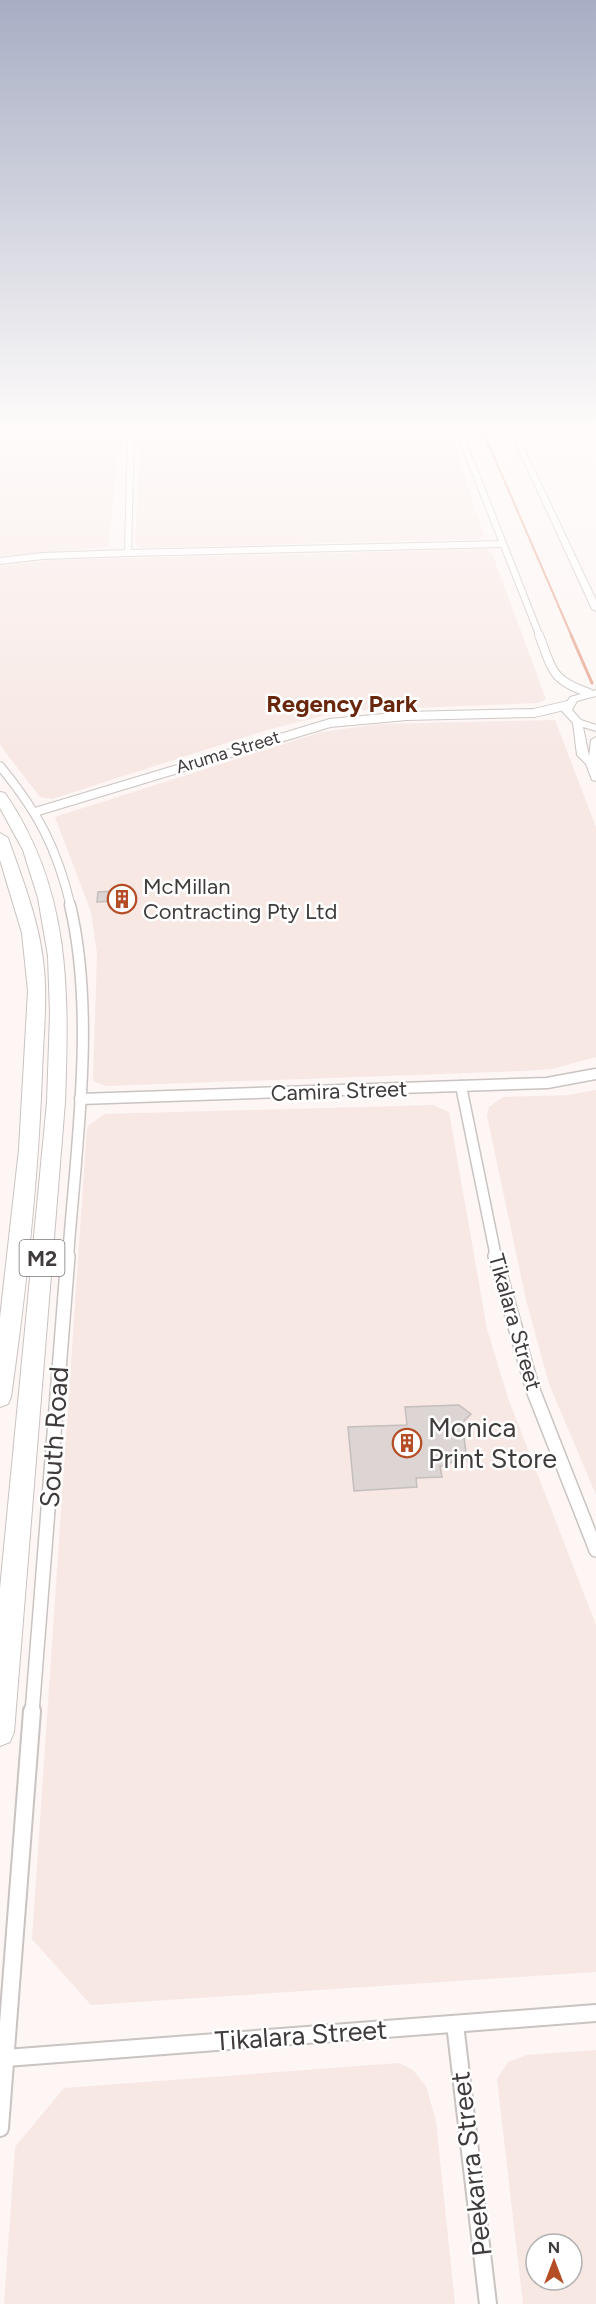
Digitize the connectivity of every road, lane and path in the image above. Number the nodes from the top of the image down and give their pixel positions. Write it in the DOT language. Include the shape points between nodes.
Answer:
graph roads {
  1 [pos="128,537"];
  2 [pos="499,537"];
  3 [pos="562,537"];
  4 [pos="502,544"];
  5 [pos="128,553"];
  6 [pos="0,561"];
  7 [pos="596,609"];
  8 [pos="592,693"];
  9 [pos="568,702"];
  10 [pos="534,713"];
  11 [pos="574,719"];
  12 [pos="596,728"];
  13 [pos="596,740"];
  14 [pos="590,763"];
  15 [pos="0,766"];
  16 [pos="596,778"];
  17 [pos="0,796"];
  18 [pos="35,812"];
  19 [pos="0,838"];
  20 [pos="596,1074"];
  21 [pos="461,1086"];
  22 [pos="80,1100"];
  23 [pos="0,1397"];
  24 [pos="596,1550"];
  25 [pos="0,1732"];
  26 [pos="596,2013"];
  27 [pos="455,2024"];
  28 [pos="6,2058"];
  29 [pos="0,2128"];
  30 [pos="488,2304"];
  1 -- 5 [label="street"];
  2 -- 4 [label="street"];
  3 -- 7 [label="street"];
  4 -- 5 [label="street"];
  4 -- 8 [label="street" via="555,675 563,686"];
  5 -- 6 [label="street"];
  8 -- 9 [label="street"];
  9 -- 10 [label="street, Aruma Street"];
  9 -- 11 [label="street"];
  10 -- 11 [label="street, Aruma Street"];
  10 -- 18 [label="street, Aruma Street" via="406,716 330,723"];
  11 -- 12 [label="street"];
  11 -- 14 [label="street" via="582,755"];
  13 -- 14 [label="street"];
  14 -- 16 [label="street"];
  15 -- 18 [label="street, South Road"];
  17 -- 25 [label="highway, M2" via="38,868 54,928 59,1000 56,1102"];
  18 -- 22 [label="street, South Road" via="60,864 81,956"];
  19 -- 23 [label="highway, M2" via="20,892 34,949 36,1005 33,1105 17,1281"];
  20 -- 21 [label="street, Camira Street" via="547,1083"];
  21 -- 22 [label="street, Camira Street"];
  21 -- 24 [label="street, Tikalara Street" via="502,1286 525,1366"];
  22 -- 28 [label="street, South Road"];
  26 -- 27 [label="street, Tikalara Street"];
  27 -- 28 [label="street, Tikalara Street"];
  27 -- 30 [label="street, Peekarra Street"];
  28 -- 29 [label="street, South Road"];
}
